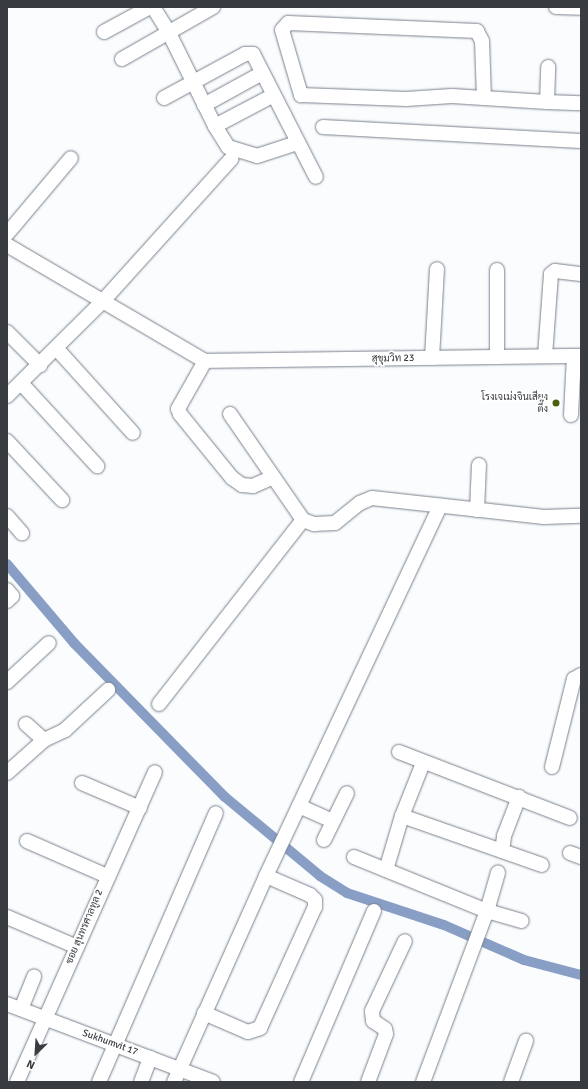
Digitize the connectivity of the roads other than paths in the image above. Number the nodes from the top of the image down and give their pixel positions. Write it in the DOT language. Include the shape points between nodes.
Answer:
graph roads {
  1 [pos="152,7"];
  2 [pos="213,7"];
  3 [pos="556,7"];
  4 [pos="581,8"];
  5 [pos="104,32"];
  6 [pos="169,33"];
  7 [pos="122,59"];
  8 [pos="548,67"];
  9 [pos="257,76"];
  10 [pos="193,82"];
  11 [pos="270,97"];
  12 [pos="164,98"];
  13 [pos="484,98"];
  14 [pos="548,102"];
  15 [pos="581,103"];
  16 [pos="204,105"];
  17 [pos="215,126"];
  18 [pos="323,127"];
  19 [pos="581,141"];
  20 [pos="297,143"];
  21 [pos="71,158"];
  22 [pos="231,160"];
  23 [pos="316,177"];
  24 [pos="7,234"];
  25 [pos="7,244"];
  26 [pos="437,269"];
  27 [pos="497,270"];
  28 [pos="581,274"];
  29 [pos="102,302"];
  30 [pos="7,332"];
  31 [pos="57,349"];
  32 [pos="545,356"];
  33 [pos="577,356"];
  34 [pos="497,357"];
  35 [pos="432,358"];
  36 [pos="205,361"];
  37 [pos="40,365"];
  38 [pos="21,383"];
  39 [pos="7,396"];
  40 [pos="230,414"];
  41 [pos="570,415"];
  42 [pos="133,433"];
  43 [pos="7,441"];
  44 [pos="479,465"];
  45 [pos="97,466"];
  46 [pos="273,477"];
  47 [pos="62,500"];
  48 [pos="440,506"];
  49 [pos="477,510"];
  50 [pos="7,516"];
  51 [pos="581,516"];
  52 [pos="303,520"];
  53 [pos="22,533"];
  54 [pos="7,590"];
  55 [pos="7,601"];
  56 [pos="49,642"];
  57 [pos="581,675"];
  58 [pos="7,682"];
  59 [pos="108,690"];
  60 [pos="159,704"];
  61 [pos="26,724"];
  62 [pos="44,740"];
  63 [pos="399,752"];
  64 [pos="423,763"];
  65 [pos="552,767"];
  66 [pos="155,772"];
  67 [pos="7,773"];
  68 [pos="82,782"];
  69 [pos="347,793"];
  70 [pos="519,797"];
  71 [pos="299,806"];
  72 [pos="140,808"];
  73 [pos="216,813"];
  74 [pos="402,816"];
  75 [pos="570,818"];
  76 [pos="333,821"];
  77 [pos="324,840"];
  78 [pos="27,841"];
  79 [pos="502,851"];
  80 [pos="354,857"];
  81 [pos="542,865"];
  82 [pos="386,870"];
  83 [pos="498,873"];
  84 [pos="107,876"];
  85 [pos="266,876"];
  86 [pos="374,911"];
  87 [pos="487,911"];
  88 [pos="7,917"];
  89 [pos="522,921"];
  90 [pos="404,941"];
  91 [pos="77,947"];
  92 [pos="34,978"];
  93 [pos="7,1004"];
  94 [pos="21,1009"];
  95 [pos="204,1013"];
  96 [pos="45,1019"];
  97 [pos="526,1041"];
  98 [pos="114,1046"];
  99 [pos="150,1058"];
  100 [pos="179,1068"];
  101 [pos="17,1082"];
  102 [pos="99,1082"];
  103 [pos="140,1082"];
  104 [pos="174,1082"];
  105 [pos="213,1082"];
  106 [pos="301,1082"];
  107 [pos="368,1082"];
  108 [pos="423,1082"];
  109 [pos="511,1082"];
  1 -- 5 [label="street"];
  1 -- 6 [label="street"];
  2 -- 6 [label="street"];
  3 -- 4 [label="street"];
  6 -- 7 [label="street"];
  6 -- 10 [label="street"];
  8 -- 14 [label="street"];
  9 -- 16 [label="street"];
  10 -- 12 [label="street"];
  10 -- 16 [label="street"];
  10 -- 20 [label="street" via="245,54 253,54"];
  11 -- 17 [label="street"];
  13 -- 13 [label="street" via="431,96 406,99 300,95 282,30 288,23 477,31 482,41"];
  13 -- 14 [label="street"];
  14 -- 15 [label="street"];
  16 -- 17 [label="street"];
  17 -- 20 [label="street" via="228,147 257,156"];
  18 -- 19 [label="street"];
  20 -- 23 [label="street"];
  21 -- 24 [label="street"];
  22 -- 29 [label="street"];
  25 -- 29 [label="street"];
  26 -- 35 [label="street"];
  27 -- 34 [label="street"];
  28 -- 32 [label="street" via="555,271 551,274"];
  29 -- 31 [label="street"];
  29 -- 36 [label="street"];
  30 -- 37 [label="street"];
  31 -- 37 [label="street"];
  31 -- 42 [label="street"];
  32 -- 33 [label="street, สุขุมวิท 23"];
  32 -- 34 [label="street, สุขุมวิท 23"];
  33 -- 41 [label="street"];
  34 -- 35 [label="street, สุขุมวิท 23"];
  35 -- 36 [label="street, สุขุมวิท 23"];
  36 -- 46 [label="street" via="178,409 180,414 232,478 242,485 253,486"];
  37 -- 38 [label="street"];
  38 -- 39 [label="street"];
  38 -- 45 [label="street"];
  40 -- 46 [label="street"];
  43 -- 47 [label="street"];
  44 -- 49 [label="street"];
  46 -- 52 [label="street"];
  48 -- 49 [label="street"];
  48 -- 52 [label="street" via="372,498 360,503 335,523 314,524"];
  48 -- 71 [label="street"];
  49 -- 51 [label="street" via="544,517"];
  50 -- 53 [label="street"];
  52 -- 60 [label="street"];
  54 -- 55 [label="street" via="12,596"];
  56 -- 58 [label="street"];
  57 -- 65 [label="street" via="574,679"];
  59 -- 62 [label="street" via="65,730"];
  61 -- 62 [label="street"];
  62 -- 67 [label="street"];
  63 -- 64 [label="street"];
  64 -- 70 [label="street"];
  64 -- 74 [label="street"];
  66 -- 72 [label="street, ซอย สุนทรศาลทูล 2"];
  68 -- 72 [label="street"];
  69 -- 76 [label="street"];
  70 -- 75 [label="street"];
  70 -- 79 [label="street" via="504,836"];
  71 -- 76 [label="street"];
  71 -- 85 [label="street"];
  72 -- 84 [label="street, ซอย สุนทรศาลทูล 2"];
  73 -- 98 [label="street"];
  74 -- 79 [label="street"];
  74 -- 82 [label="street"];
  76 -- 77 [label="street"];
  78 -- 84 [label="street"];
  79 -- 81 [label="street"];
  80 -- 82 [label="street"];
  82 -- 87 [label="street"];
  83 -- 87 [label="street"];
  84 -- 91 [label="street, ซอย สุนทรศาลทูล 2"];
  85 -- 95 [label="street"];
  85 -- 95 [label="street" via="310,895 315,900 315,906 267,1014 260,1028 248,1032"];
  86 -- 106 [label="street"];
  87 -- 89 [label="street"];
  87 -- 108 [label="street"];
  88 -- 91 [label="street"];
  90 -- 107 [label="street" via="372,1011 373,1021 385,1029 386,1034"];
  91 -- 96 [label="street, ซอย สุนทรศาลทูล 2"];
  92 -- 94 [label="street"];
  93 -- 94 [label="street, Sukhumvit 17"];
  94 -- 96 [label="street, Sukhumvit 17"];
  95 -- 100 [label="street"];
  96 -- 98 [label="street, Sukhumvit 17"];
  96 -- 101 [label="street, ซอย สุนทรศาลทูล 2"];
  97 -- 109 [label="street"];
  98 -- 99 [label="street, Sukhumvit 17"];
  98 -- 102 [label="street"];
  99 -- 100 [label="street, Sukhumvit 17"];
  99 -- 103 [label="street"];
  100 -- 104 [label="street"];
  100 -- 105 [label="street, Sukhumvit 17"];
}
